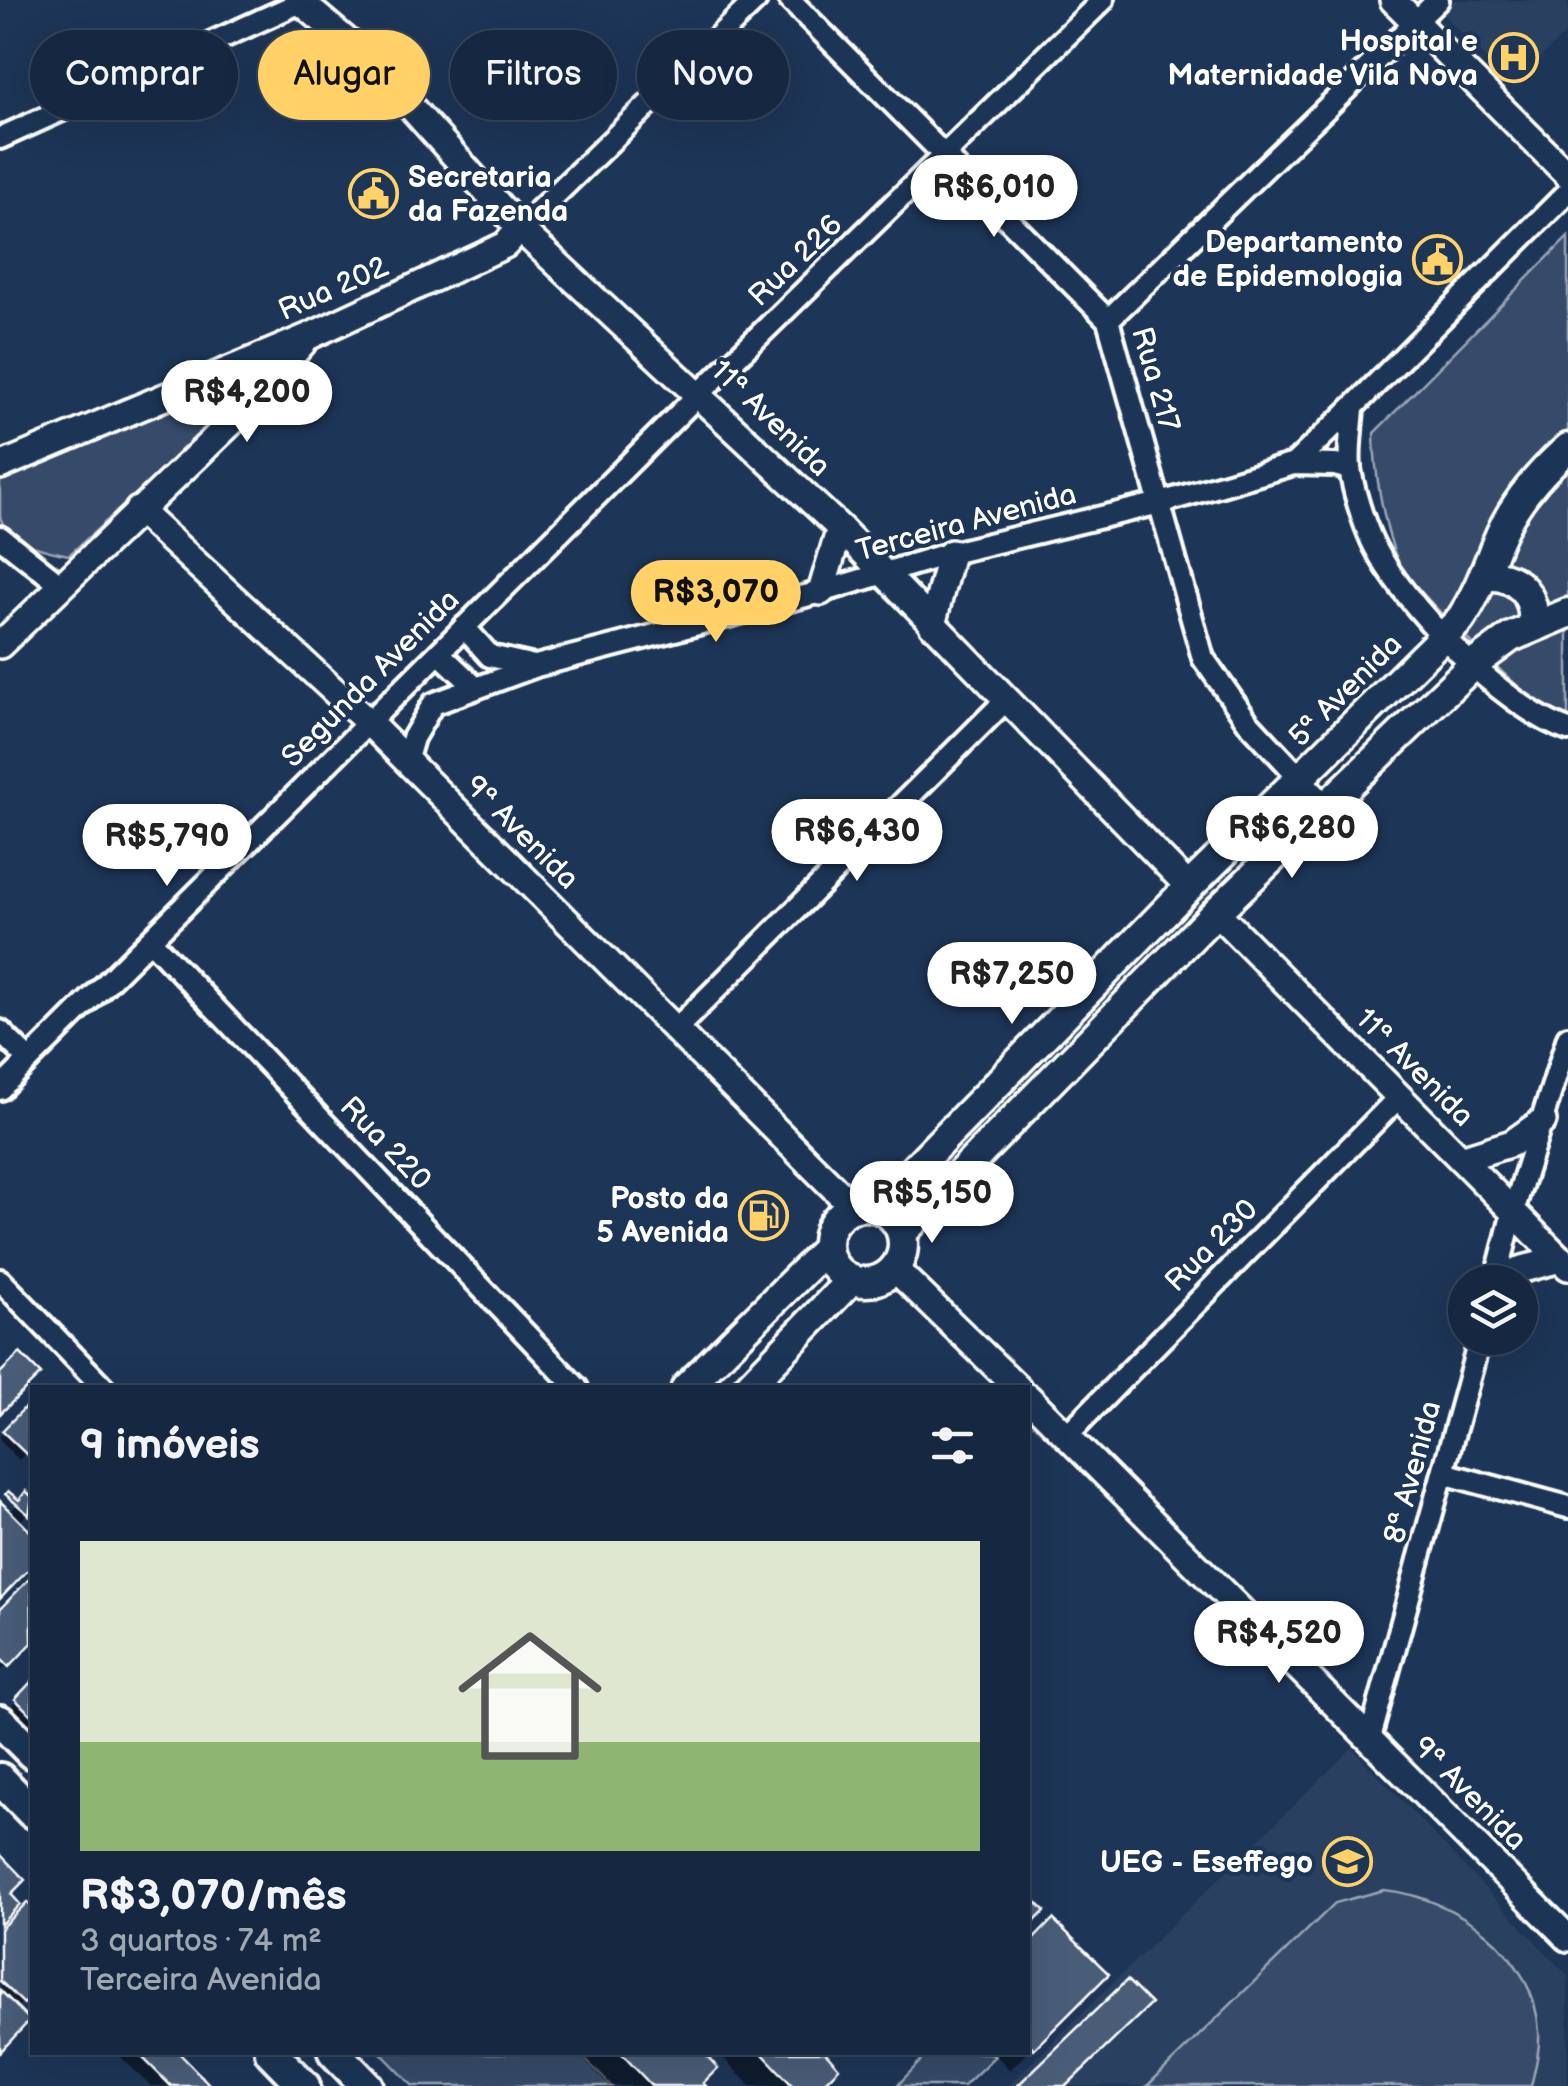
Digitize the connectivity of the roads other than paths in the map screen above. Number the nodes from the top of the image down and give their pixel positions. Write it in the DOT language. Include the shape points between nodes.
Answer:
graph roads {
  1 [pos="756,0"];
  2 [pos="790,0"];
  3 [pos="1103,0"];
  4 [pos="1393,0"];
  5 [pos="1438,0"];
  6 [pos="302,1"];
  7 [pos="1416,23"];
  8 [pos="0,138"];
  9 [pos="946,156"];
  10 [pos="1568,175"];
  11 [pos="1568,192"];
  12 [pos="520,229"];
  13 [pos="1108,320"];
  14 [pos="310,336"];
  15 [pos="219,374"];
  16 [pos="698,394"];
  17 [pos="1352,407"];
  18 [pos="236,418"];
  19 [pos="1568,448"];
  20 [pos="1294,464"];
  21 [pos="0,466"];
  22 [pos="1350,469"];
  23 [pos="1160,503"];
  24 [pos="138,510"];
  25 [pos="840,528"];
  26 [pos="0,537"];
  27 [pos="951,553"];
  28 [pos="883,574"];
  29 [pos="1484,576"];
  30 [pos="62,585"];
  31 [pos="822,592"];
  32 [pos="1568,614"];
  33 [pos="932,624"];
  34 [pos="464,626"];
  35 [pos="1533,626"];
  36 [pos="1,634"];
  37 [pos="1445,636"];
  38 [pos="439,653"];
  39 [pos="536,666"];
  40 [pos="1473,666"];
  41 [pos="475,687"];
  42 [pos="1005,700"];
  43 [pos="368,722"];
  44 [pos="1568,730"];
  45 [pos="406,762"];
  46 [pos="1302,780"];
  47 [pos="1328,808"];
  48 [pos="1189,888"];
  49 [pos="1216,912"];
  50 [pos="151,940"];
  51 [pos="0,1031"];
  52 [pos="674,1031"];
  53 [pos="1568,1038"];
  54 [pos="29,1060"];
  55 [pos="0,1090"];
  56 [pos="1398,1098"];
  57 [pos="1542,1121"];
  58 [pos="1461,1158"];
  59 [pos="865,1207"];
  60 [pos="1513,1212"];
  61 [pos="902,1233"];
  62 [pos="826,1249"];
  63 [pos="1566,1256"];
  64 [pos="1500,1265"];
  65 [pos="1535,1265"];
  66 [pos="895,1269"];
  67 [pos="0,1280"];
  68 [pos="851,1280"];
  69 [pos="1475,1355"];
  70 [pos="101,1385"];
  71 [pos="574,1385"];
  72 [pos="689,1385"];
  73 [pos="750,1385"];
  74 [pos="1015,1385"];
  75 [pos="1030,1399"];
  76 [pos="1066,1435"];
  77 [pos="1443,1473"];
  78 [pos="1568,1508"];
  79 [pos="0,1721"];
  80 [pos="1370,1738"];
  81 [pos="30,1751"];
  82 [pos="0,1779"];
  83 [pos="30,1810"];
  84 [pos="1564,1925"];
  85 [pos="274,2055"];
  86 [pos="337,2055"];
  87 [pos="304,2086"];
  88 [pos="367,2086"];
  1 -- 12 [label="street"];
  2 -- 9 [label="street, Rua 217"];
  3 -- 9 [label="street, Rua 226"];
  4 -- 7 [label="street"];
  5 -- 7 [label="street"];
  6 -- 8 [label="street"];
  6 -- 12 [label="street, 11ª Avenida" via="368,58"];
  7 -- 10 [label="street"];
  7 -- 13 [label="street"];
  9 -- 13 [label="street, Rua 217"];
  9 -- 16 [label="street, Rua 226"];
  11 -- 17 [label="street, Terceira Avenida"];
  12 -- 14 [label="street, Rua 202" via="505,245"];
  12 -- 16 [label="street, 11ª Avenida"];
  13 -- 23 [label="street, Rua 217"];
  14 -- 15 [label="street, Rua 202"];
  14 -- 18 [label="street"];
  15 -- 18 [label="street"];
  15 -- 21 [label="street, Rua 202"];
  16 -- 25 [label="street, 11ª Avenida"];
  16 -- 34 [label="street, Segunda Avenida"];
  17 -- 20 [label="street, Terceira Avenida"];
  17 -- 22 [label="street"];
  18 -- 24 [label="street"];
  19 -- 29 [label="main road, 5ª Avenida" via="1515,507"];
  20 -- 22 [label="street, Terceira Avenida"];
  20 -- 23 [label="street, Terceira Avenida"];
  22 -- 37 [label="street" via="1372,540 1398,584"];
  23 -- 27 [label="street, Terceira Avenida"];
  23 -- 46 [label="street, Rua 217" via="1203,658 1248,722"];
  24 -- 30 [label="street"];
  24 -- 43 [label="street, 9ª Avenida"];
  25 -- 28 [label="street, 11ª Avenida"];
  25 -- 31 [label="street"];
  26 -- 30 [label="street"];
  27 -- 28 [label="street, Terceira Avenida"];
  27 -- 33 [label="street"];
  28 -- 31 [label="street, Terceira Avenida"];
  28 -- 33 [label="street, 11ª Avenida"];
  29 -- 35 [label="main road" via="1498,575 1523,588"];
  29 -- 37 [label="main road, 5ª Avenida"];
  30 -- 36 [label="street"];
  31 -- 39 [label="street, Terceira Avenida"];
  32 -- 35 [label="main road"];
  33 -- 42 [label="street, 11ª Avenida"];
  34 -- 38 [label="street, Segunda Avenida"];
  34 -- 39 [label="street, Terceira Avenida" via="490,656"];
  35 -- 40 [label="main road"];
  37 -- 40 [label="street"];
  37 -- 46 [label="main road, 5ª Avenida"];
  38 -- 41 [label="street"];
  38 -- 43 [label="street, Segunda Avenida"];
  39 -- 41 [label="street, Terceira Avenida"];
  40 -- 44 [label="street"];
  40 -- 47 [label="main road"];
  41 -- 45 [label="street, Terceira Avenida" via="433,704"];
  42 -- 48 [label="street, 11ª Avenida"];
  42 -- 52 [label="street"];
  43 -- 45 [label="street, 9ª Avenida"];
  43 -- 50 [label="street, Segunda Avenida"];
  45 -- 52 [label="street, 9ª Avenida"];
  46 -- 47 [label="street, Rua 217"];
  46 -- 48 [label="main road, 5ª Avenida"];
  47 -- 49 [label="main road"];
  48 -- 59 [label="main road, 5ª Avenida"];
  49 -- 56 [label="street, 11ª Avenida"];
  49 -- 61 [label="main road"];
  50 -- 54 [label="street, Segunda Avenida"];
  50 -- 71 [label="street, Rua 220"];
  51 -- 54 [label="street"];
  52 -- 59 [label="street, 9ª Avenida"];
  53 -- 57 [label="street"];
  54 -- 55 [label="street, Segunda Avenida"];
  56 -- 58 [label="street, 11ª Avenida"];
  56 -- 76 [label="street, Rua 230"];
  57 -- 58 [label="street" via="1512,1143"];
  57 -- 60 [label="street"];
  58 -- 60 [label="street, 11ª Avenida"];
  59 -- 61 [label="main road" via="888,1213"];
  59 -- 62 [label="main road" via="835,1219"];
  60 -- 63 [label="street, 11ª Avenida"];
  60 -- 64 [label="street"];
  61 -- 66 [label="main road"];
  62 -- 68 [label="main road"];
  62 -- 72 [label="main road"];
  63 -- 65 [label="street"];
  66 -- 68 [label="main road" via="875,1282"];
  66 -- 74 [label="street"];
  67 -- 70 [label="street"];
  68 -- 73 [label="main road"];
  69 -- 77 [label="street, 8ª Avenida"];
  75 -- 76 [label="street, 9ª Avenida"];
  76 -- 80 [label="street, 9ª Avenida"];
  77 -- 78 [label="street"];
  77 -- 80 [label="street, 8ª Avenida"];
  79 -- 81 [label="main road"];
  80 -- 84 [label="street, 9ª Avenida"];
  82 -- 83 [label="main road"];
  85 -- 87 [label="main road"];
  86 -- 88 [label="main road"];
}
